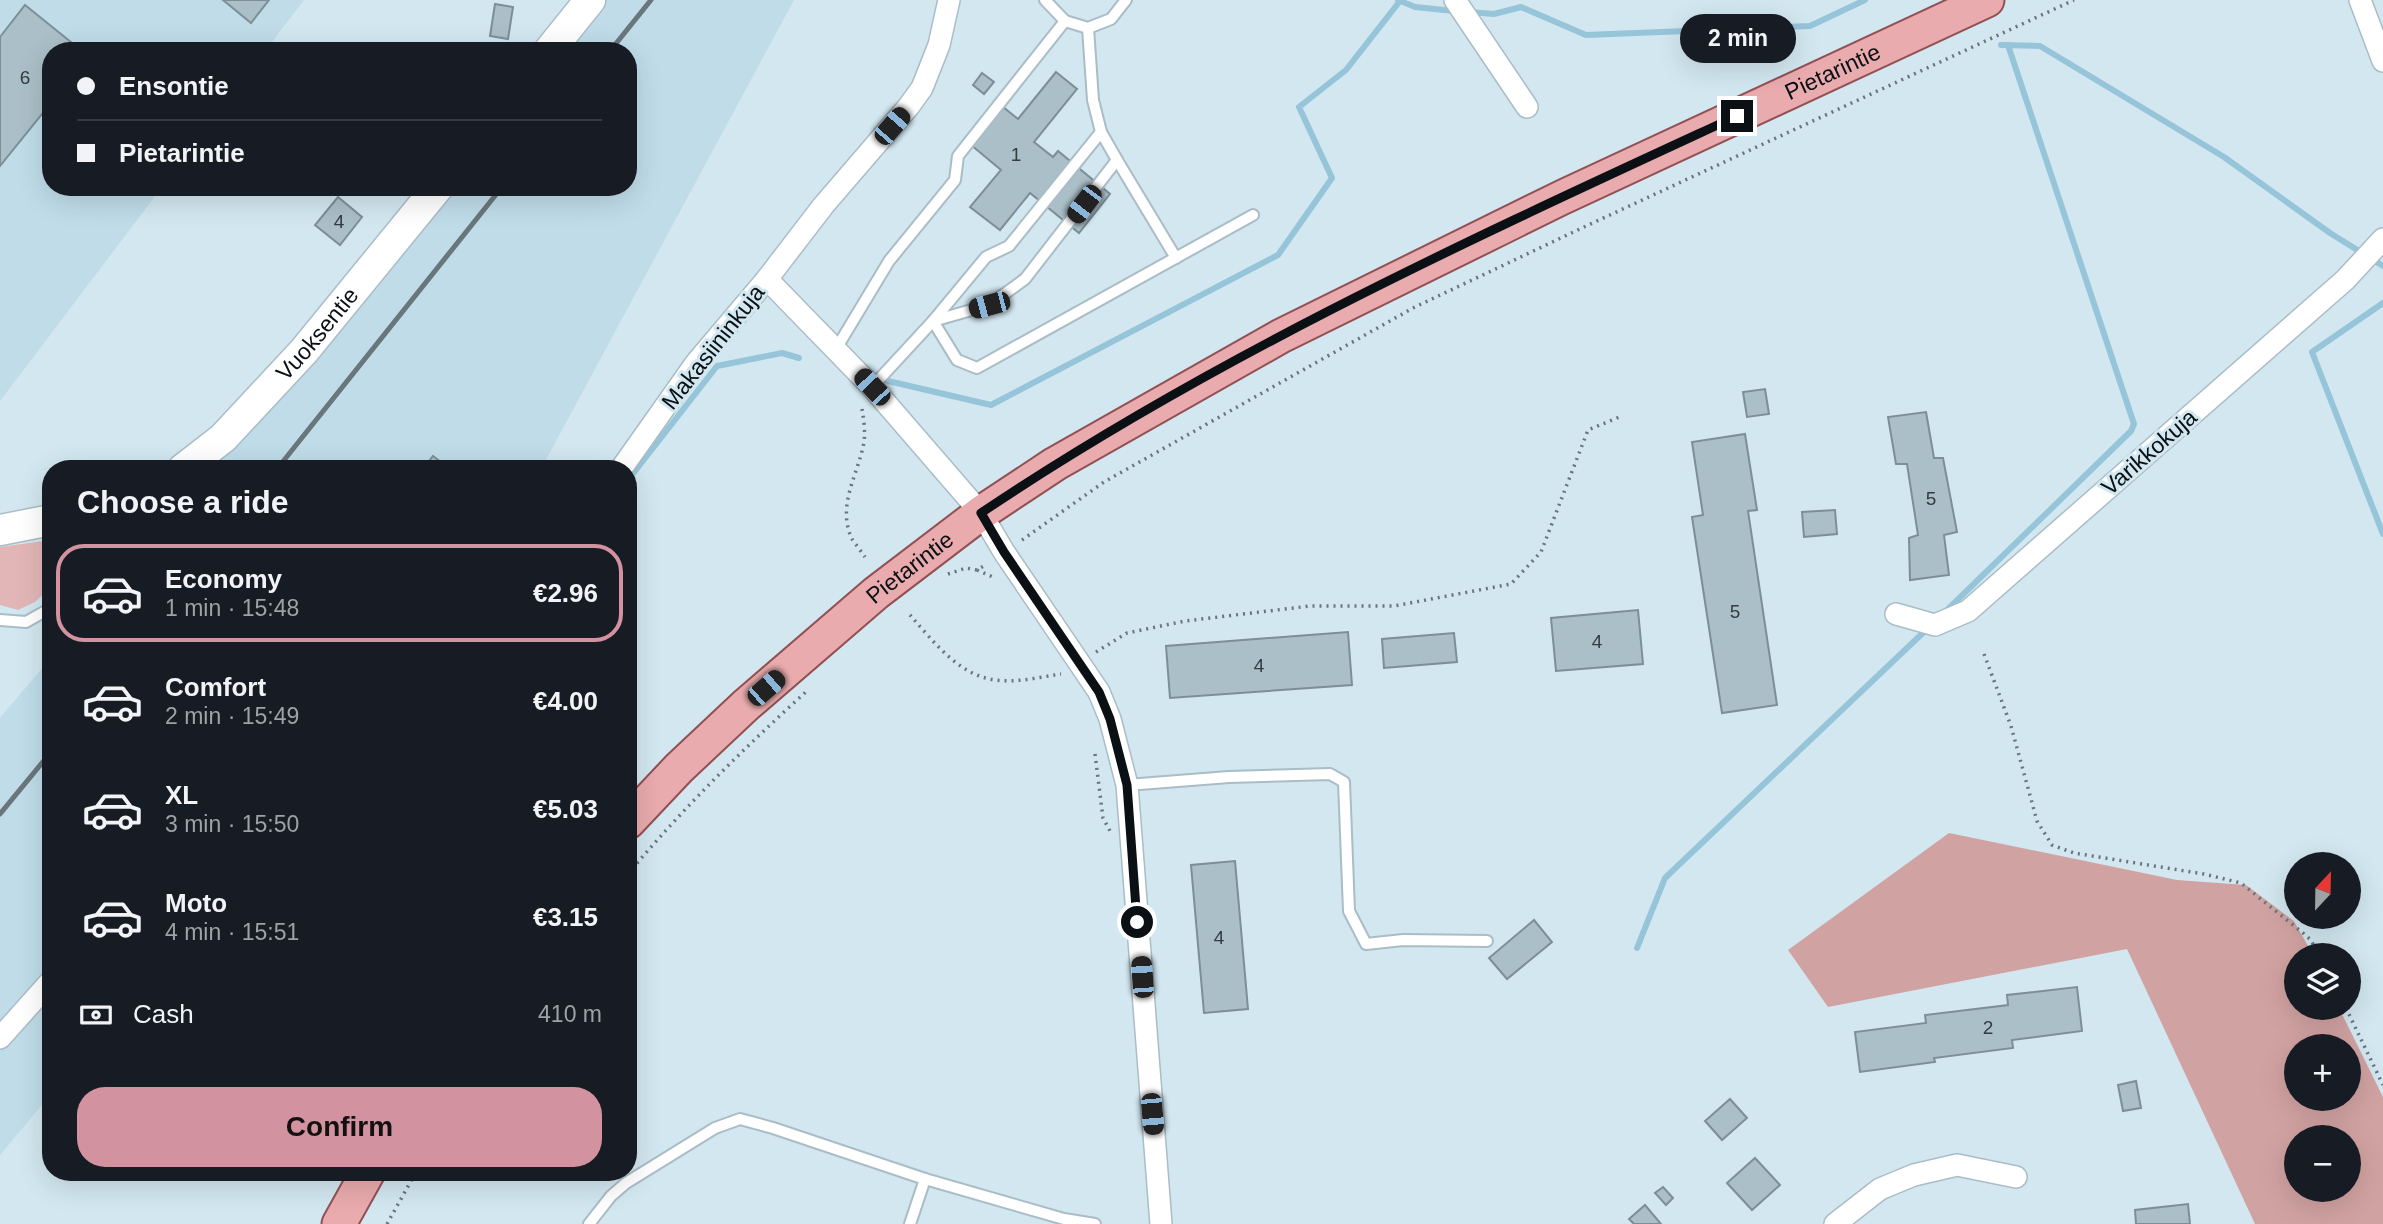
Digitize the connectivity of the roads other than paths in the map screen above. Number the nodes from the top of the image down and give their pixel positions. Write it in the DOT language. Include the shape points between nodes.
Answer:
graph roads {
  1 [pos="589,0"];
  2 [pos="949,0"];
  3 [pos="1045,0"];
  4 [pos="1126,0"];
  5 [pos="1455,0"];
  6 [pos="1987,0"];
  7 [pos="2360,0"];
  8 [pos="1065,21"];
  9 [pos="1088,28"];
  10 [pos="556,42"];
  11 [pos="2383,61"];
  12 [pos="1527,107"];
  13 [pos="1101,132"];
  14 [pos="1117,160"];
  15 [pos="431,196"];
  16 [pos="1253,215"];
  17 [pos="2383,239"];
  18 [pos="1176,258"];
  19 [pos="768,279"];
  20 [pos="933,321"];
  21 [pos="836,349"];
  22 [pos="872,387"];
  23 [pos="195,460"];
  24 [pos="627,460"];
  25 [pos="981,513"];
  26 [pos="42,522"];
  27 [pos="0,530"];
  28 [pos="42,613"];
  29 [pos="1896,614"];
  30 [pos="0,620"];
  31 [pos="1127,785"];
  32 [pos="637,812"];
  33 [pos="1486,941"];
  34 [pos="42,991"];
  35 [pos="0,1038"];
  36 [pos="637,1176"];
  37 [pos="2016,1177"];
  38 [pos="925,1179"];
  39 [pos="363,1181"];
  40 [pos="629,1181"];
  41 [pos="339,1224"];
  42 [pos="589,1224"];
  43 [pos="910,1224"];
  44 [pos="1095,1224"];
  45 [pos="1161,1224"];
  46 [pos="1835,1224"];
  1 -- 10 [label="street"];
  2 -- 19 [label="street" via="939,45 922,88"];
  3 -- 8 [label="lane"];
  4 -- 9 [label="lane" via="1111,19"];
  5 -- 12 [label="street"];
  6 -- 25 [label="main road, Pietarintie" via="1563,197 1281,336 1055,464"];
  7 -- 11 [label="street"];
  8 -- 9 [label="lane"];
  8 -- 21 [label="lane" via="958,156 955,180 890,261"];
  9 -- 13 [label="lane" via="1093,100"];
  13 -- 14 [label="lane"];
  13 -- 20 [label="lane" via="1009,246 986,257"];
  14 -- 18 [label="lane"];
  14 -- 20 [label="lane" via="1025,279 989,305"];
  15 -- 23 [label="street, Vuoksentie" via="304,351 223,438"];
  16 -- 18 [label="lane"];
  17 -- 29 [label="street, Varikkokuja" via="2345,279 1968,611 1935,625"];
  18 -- 20 [label="lane" via="977,368 957,360"];
  19 -- 21 [label="street, Makasiininkuja"];
  19 -- 24 [label="street, Makasiininkuja" via="696,363"];
  20 -- 22 [label="lane"];
  21 -- 22 [label="street, Makasiininkuja"];
  22 -- 25 [label="street, Makasiininkuja"];
  25 -- 31 [label="street, Makasiininkuja" via="1099,692"];
  25 -- 32 [label="main road, Pietarintie" via="876,593 756,697"];
  26 -- 27 [label="street"];
  28 -- 30 [label="lane" via="26,622"];
  31 -- 33 [label="lane" via="1330,774 1344,782 1349,911 1366,944"];
  31 -- 45 [label="street, Makasiininkuja"];
  34 -- 35 [label="street"];
  36 -- 38 [label="lane" via="715,1128 740,1119"];
  37 -- 46 [label="street" via="1957,1165 1914,1175 1880,1189"];
  38 -- 43 [label="lane"];
  38 -- 44 [label="lane"];
  39 -- 41 [label="main road"];
  40 -- 42 [label="lane"];
}
